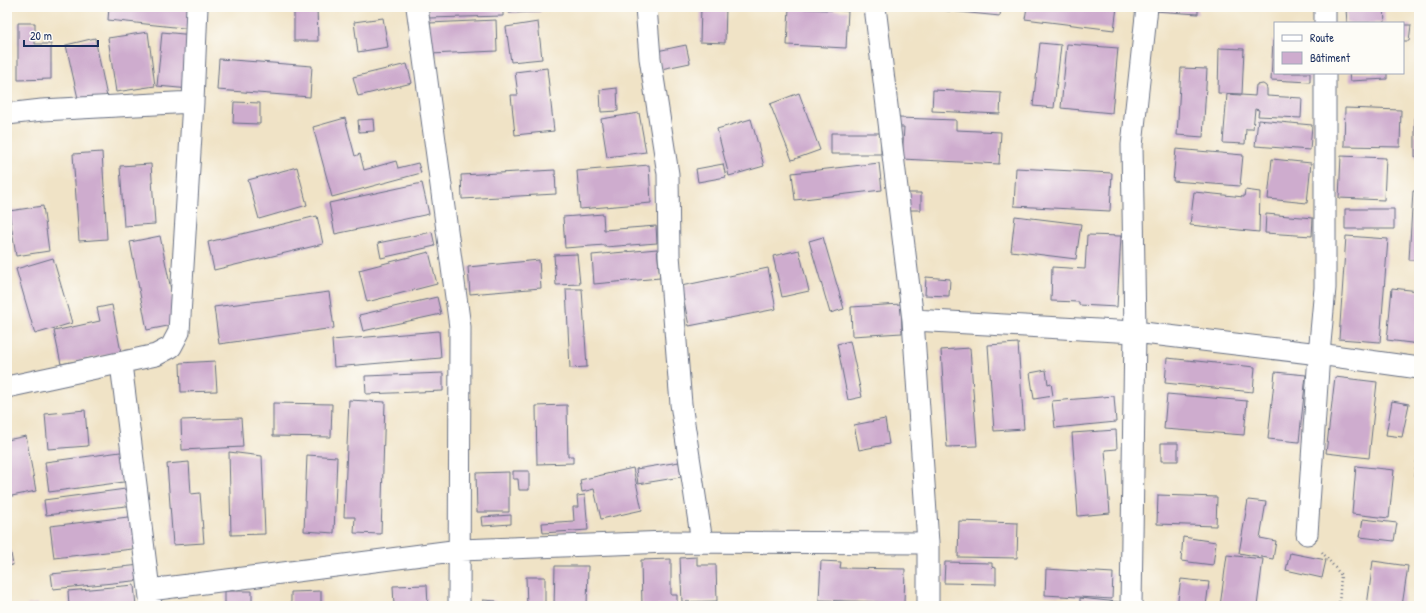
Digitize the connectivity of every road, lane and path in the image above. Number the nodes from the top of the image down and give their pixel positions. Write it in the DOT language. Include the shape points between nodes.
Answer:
graph roads {
  1 [pos="197,7"];
  2 [pos="417,7"];
  3 [pos="646,7"];
  4 [pos="875,7"];
  5 [pos="1147,7"];
  6 [pos="1325,7"];
  7 [pos="1325,22"];
  8 [pos="1326,74"];
  9 [pos="194,102"];
  10 [pos="7,114"];
  11 [pos="913,320"];
  12 [pos="1135,332"];
  13 [pos="1319,354"];
  14 [pos="121,364"];
  15 [pos="1419,368"];
  16 [pos="7,387"];
  17 [pos="1307,534"];
  18 [pos="702,542"];
  19 [pos="928,544"];
  20 [pos="460,550"];
  21 [pos="151,598"];
  22 [pos="459,606"];
  23 [pos="928,606"];
  24 [pos="1131,606"];
  25 [pos="1339,606"];
  1 -- 9 [label="street"];
  2 -- 20 [label="street" via="460,327"];
  3 -- 18 [label="street" via="650,58 668,174 669,255 681,404"];
  4 -- 11 [label="street"];
  5 -- 12 [label="street" via="1132,145"];
  6 -- 7 [label="street"];
  8 -- 13 [label="street" via="1325,288"];
  9 -- 10 [label="street"];
  9 -- 14 [label="street" via="179,332 171,347 156,355"];
  11 -- 12 [label="street"];
  11 -- 19 [label="street"];
  12 -- 13 [label="street"];
  12 -- 24 [label="street"];
  13 -- 15 [label="street"];
  13 -- 17 [label="street"];
  14 -- 16 [label="street"];
  14 -- 21 [label="street"];
  17 -- 25 [label="path" via="1341,574"];
  18 -- 19 [label="street"];
  18 -- 20 [label="street"];
  19 -- 23 [label="street"];
  20 -- 21 [label="street"];
  20 -- 22 [label="street"];
}
